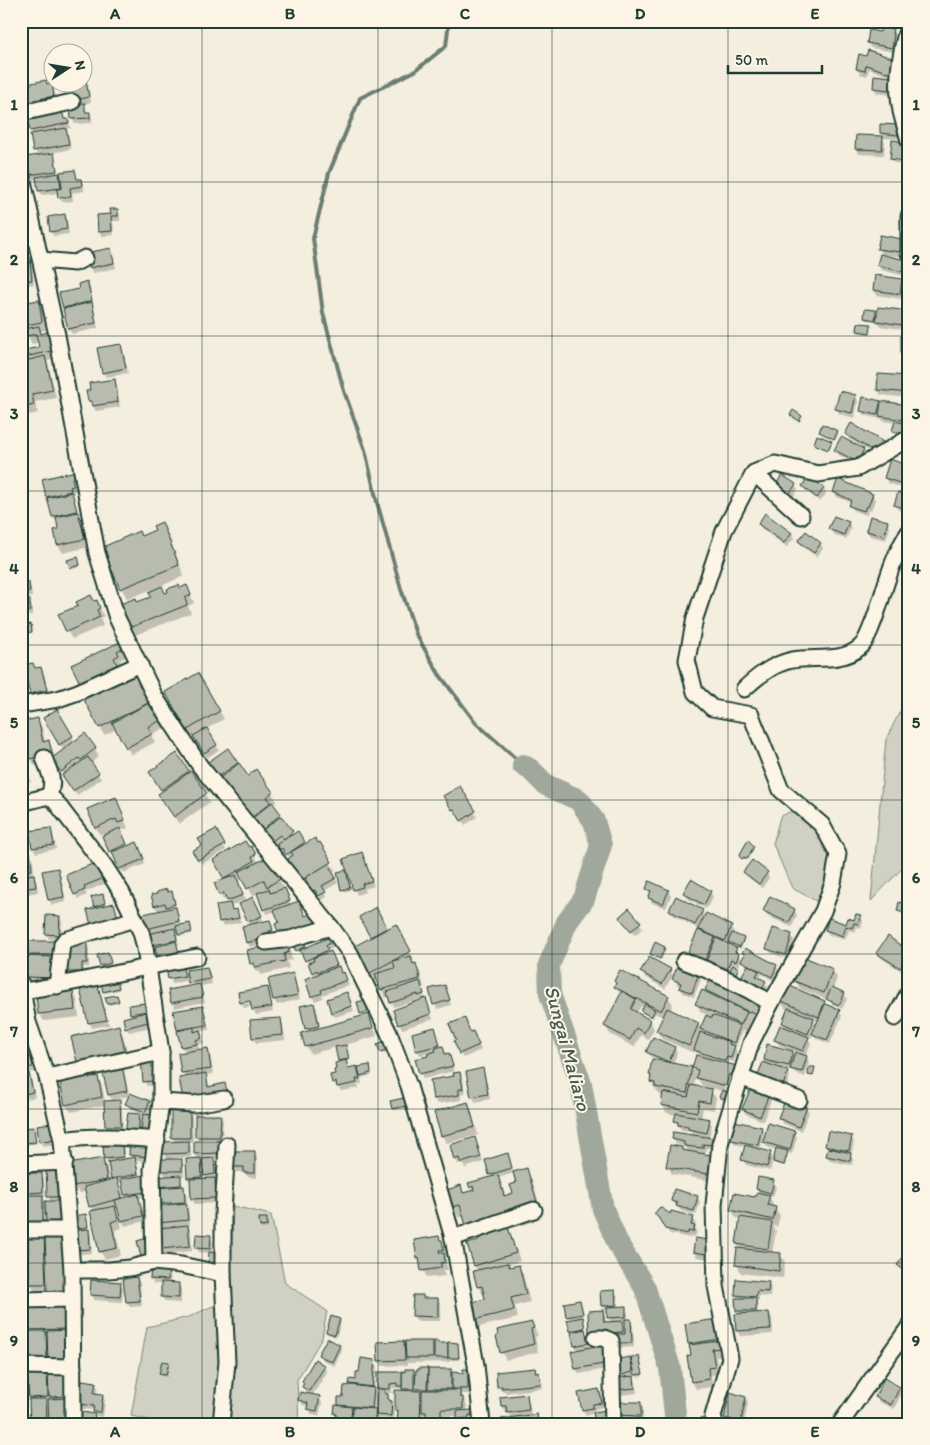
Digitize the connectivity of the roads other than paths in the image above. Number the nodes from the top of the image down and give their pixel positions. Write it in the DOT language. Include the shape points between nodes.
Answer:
graph roads {
  1 [pos="909,23"];
  2 [pos="72,102"];
  3 [pos="21,113"];
  4 [pos="909,141"];
  5 [pos="21,172"];
  6 [pos="909,216"];
  7 [pos="909,253"];
  8 [pos="85,258"];
  9 [pos="41,260"];
  10 [pos="909,438"];
  11 [pos="754,473"];
  12 [pos="801,516"];
  13 [pos="909,532"];
  14 [pos="140,664"];
  15 [pos="744,689"];
  16 [pos="21,705"];
  17 [pos="44,758"];
  18 [pos="50,796"];
  19 [pos="21,802"];
  20 [pos="136,918"];
  21 [pos="331,927"];
  22 [pos="266,942"];
  23 [pos="197,957"];
  24 [pos="684,961"];
  25 [pos="148,966"];
  26 [pos="57,986"];
  27 [pos="22,988"];
  28 [pos="909,992"];
  29 [pos="771,1003"];
  30 [pos="895,1018"];
  31 [pos="161,1052"];
  32 [pos="47,1077"];
  33 [pos="740,1077"];
  34 [pos="224,1099"];
  35 [pos="799,1100"];
  36 [pos="162,1102"];
  37 [pos="62,1140"];
  38 [pos="157,1140"];
  39 [pos="227,1145"];
  40 [pos="65,1162"];
  41 [pos="21,1164"];
  42 [pos="534,1210"];
  43 [pos="21,1230"];
  44 [pos="69,1230"];
  45 [pos="454,1238"];
  46 [pos="154,1262"];
  47 [pos="72,1270"];
  48 [pos="224,1274"];
  49 [pos="72,1299"];
  50 [pos="21,1300"];
  51 [pos="909,1327"];
  52 [pos="596,1338"];
  53 [pos="21,1366"];
  54 [pos="73,1367"];
  55 [pos="73,1424"];
  56 [pos="221,1424"];
  57 [pos="482,1424"];
  58 [pos="613,1424"];
  59 [pos="714,1424"];
  60 [pos="840,1424"];
  1 -- 4 [label="street" via="898,79"];
  2 -- 3 [label="street"];
  5 -- 9 [label="street"];
  6 -- 7 [label="street"];
  8 -- 9 [label="street" via="76,263"];
  9 -- 14 [label="street" via="58,335 97,553 118,618"];
  10 -- 11 [label="street" via="858,468 818,474 775,464"];
  11 -- 12 [label="street"];
  11 -- 29 [label="street" via="724,531 695,618 687,660 695,692 712,708 751,715 781,790 822,825 838,854 824,911"];
  13 -- 15 [label="street" via="872,625 859,649 832,658 790,660 770,668"];
  14 -- 16 [label="street" via="78,692 48,702"];
  14 -- 21 [label="street" via="155,697 200,766"];
  17 -- 18 [label="street" via="53,779"];
  18 -- 19 [label="street"];
  18 -- 20 [label="street" via="104,865"];
  20 -- 25 [label="street"];
  20 -- 26 [label="street" via="65,940"];
  21 -- 22 [label="street"];
  21 -- 45 [label="street" via="350,953 389,1033 409,1086"];
  23 -- 25 [label="street"];
  24 -- 29 [label="street" via="710,970"];
  25 -- 26 [label="street"];
  25 -- 31 [label="street"];
  26 -- 27 [label="street"];
  27 -- 32 [label="street" via="28,1022"];
  28 -- 30 [label="street"];
  29 -- 33 [label="street" via="751,1043"];
  31 -- 32 [label="street"];
  31 -- 36 [label="street"];
  32 -- 37 [label="street"];
  33 -- 35 [label="street"];
  33 -- 59 [label="street" via="720,1144 714,1205 716,1286 730,1358 713,1416"];
  34 -- 36 [label="street" via="194,1104"];
  36 -- 38 [label="street"];
  37 -- 38 [label="street" via="108,1136"];
  37 -- 40 [label="street"];
  38 -- 46 [label="street" via="152,1170"];
  39 -- 48 [label="street"];
  40 -- 41 [label="street"];
  40 -- 44 [label="street"];
  42 -- 45 [label="street"];
  43 -- 44 [label="street"];
  44 -- 47 [label="street"];
  45 -- 57 [label="street" via="476,1365"];
  46 -- 47 [label="street" via="130,1268"];
  46 -- 48 [label="street"];
  47 -- 49 [label="street"];
  48 -- 56 [label="street" via="227,1362"];
  49 -- 50 [label="street"];
  49 -- 54 [label="street"];
  51 -- 60 [label="street"];
  52 -- 58 [label="street" via="611,1341"];
  53 -- 54 [label="street"];
  54 -- 55 [label="street"];
}
